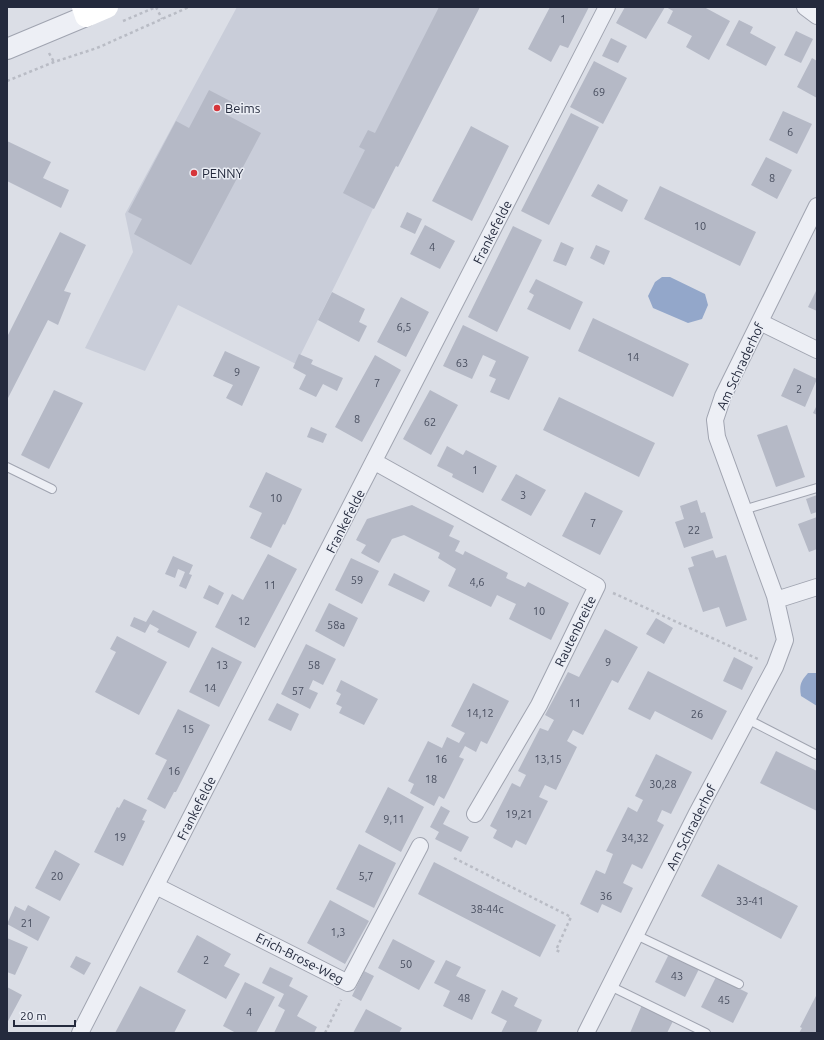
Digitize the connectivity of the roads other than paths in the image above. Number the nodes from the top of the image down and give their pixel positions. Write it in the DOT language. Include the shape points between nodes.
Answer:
graph roads {
  1 [pos="107,7"];
  2 [pos="607,7"];
  3 [pos="805,7"];
  4 [pos="84,11"];
  5 [pos="817,16"];
  6 [pos="7,49"];
  7 [pos="817,206"];
  8 [pos="760,322"];
  9 [pos="817,350"];
  10 [pos="375,462"];
  11 [pos="7,467"];
  12 [pos="817,488"];
  13 [pos="52,489"];
  14 [pos="743,510"];
  15 [pos="817,587"];
  16 [pos="776,600"];
  17 [pos="748,719"];
  18 [pos="817,755"];
  19 [pos="475,814"];
  20 [pos="420,846"];
  21 [pos="156,886"];
  22 [pos="636,935"];
  23 [pos="739,984"];
  24 [pos="610,986"];
  25 [pos="80,1033"];
  26 [pos="586,1033"];
  27 [pos="706,1033"];
  1 -- 4 [label="main road"];
  2 -- 10 [label="street, Frankefelde"];
  3 -- 5 [label="street"];
  4 -- 6 [label="street"];
  7 -- 8 [label="street, Am Schraderhof"];
  8 -- 9 [label="street"];
  8 -- 14 [label="street, Am Schraderhof" via="723,396 715,420 717,437"];
  10 -- 19 [label="street, Rautenbreite" via="597,586 539,705"];
  10 -- 21 [label="street, Frankefelde"];
  11 -- 13 [label="lane"];
  12 -- 14 [label="lane"];
  14 -- 16 [label="street, Am Schraderhof"];
  15 -- 16 [label="street"];
  16 -- 17 [label="street, Am Schraderhof" via="785,640 775,667"];
  17 -- 18 [label="lane"];
  17 -- 22 [label="street, Am Schraderhof"];
  20 -- 21 [label="street, Erich-Brose-Weg" via="348,983"];
  21 -- 25 [label="street, Frankefelde"];
  22 -- 23 [label="lane"];
  22 -- 24 [label="street, Am Schraderhof"];
  24 -- 26 [label="street, Am Schraderhof"];
  24 -- 27 [label="lane"];
}
